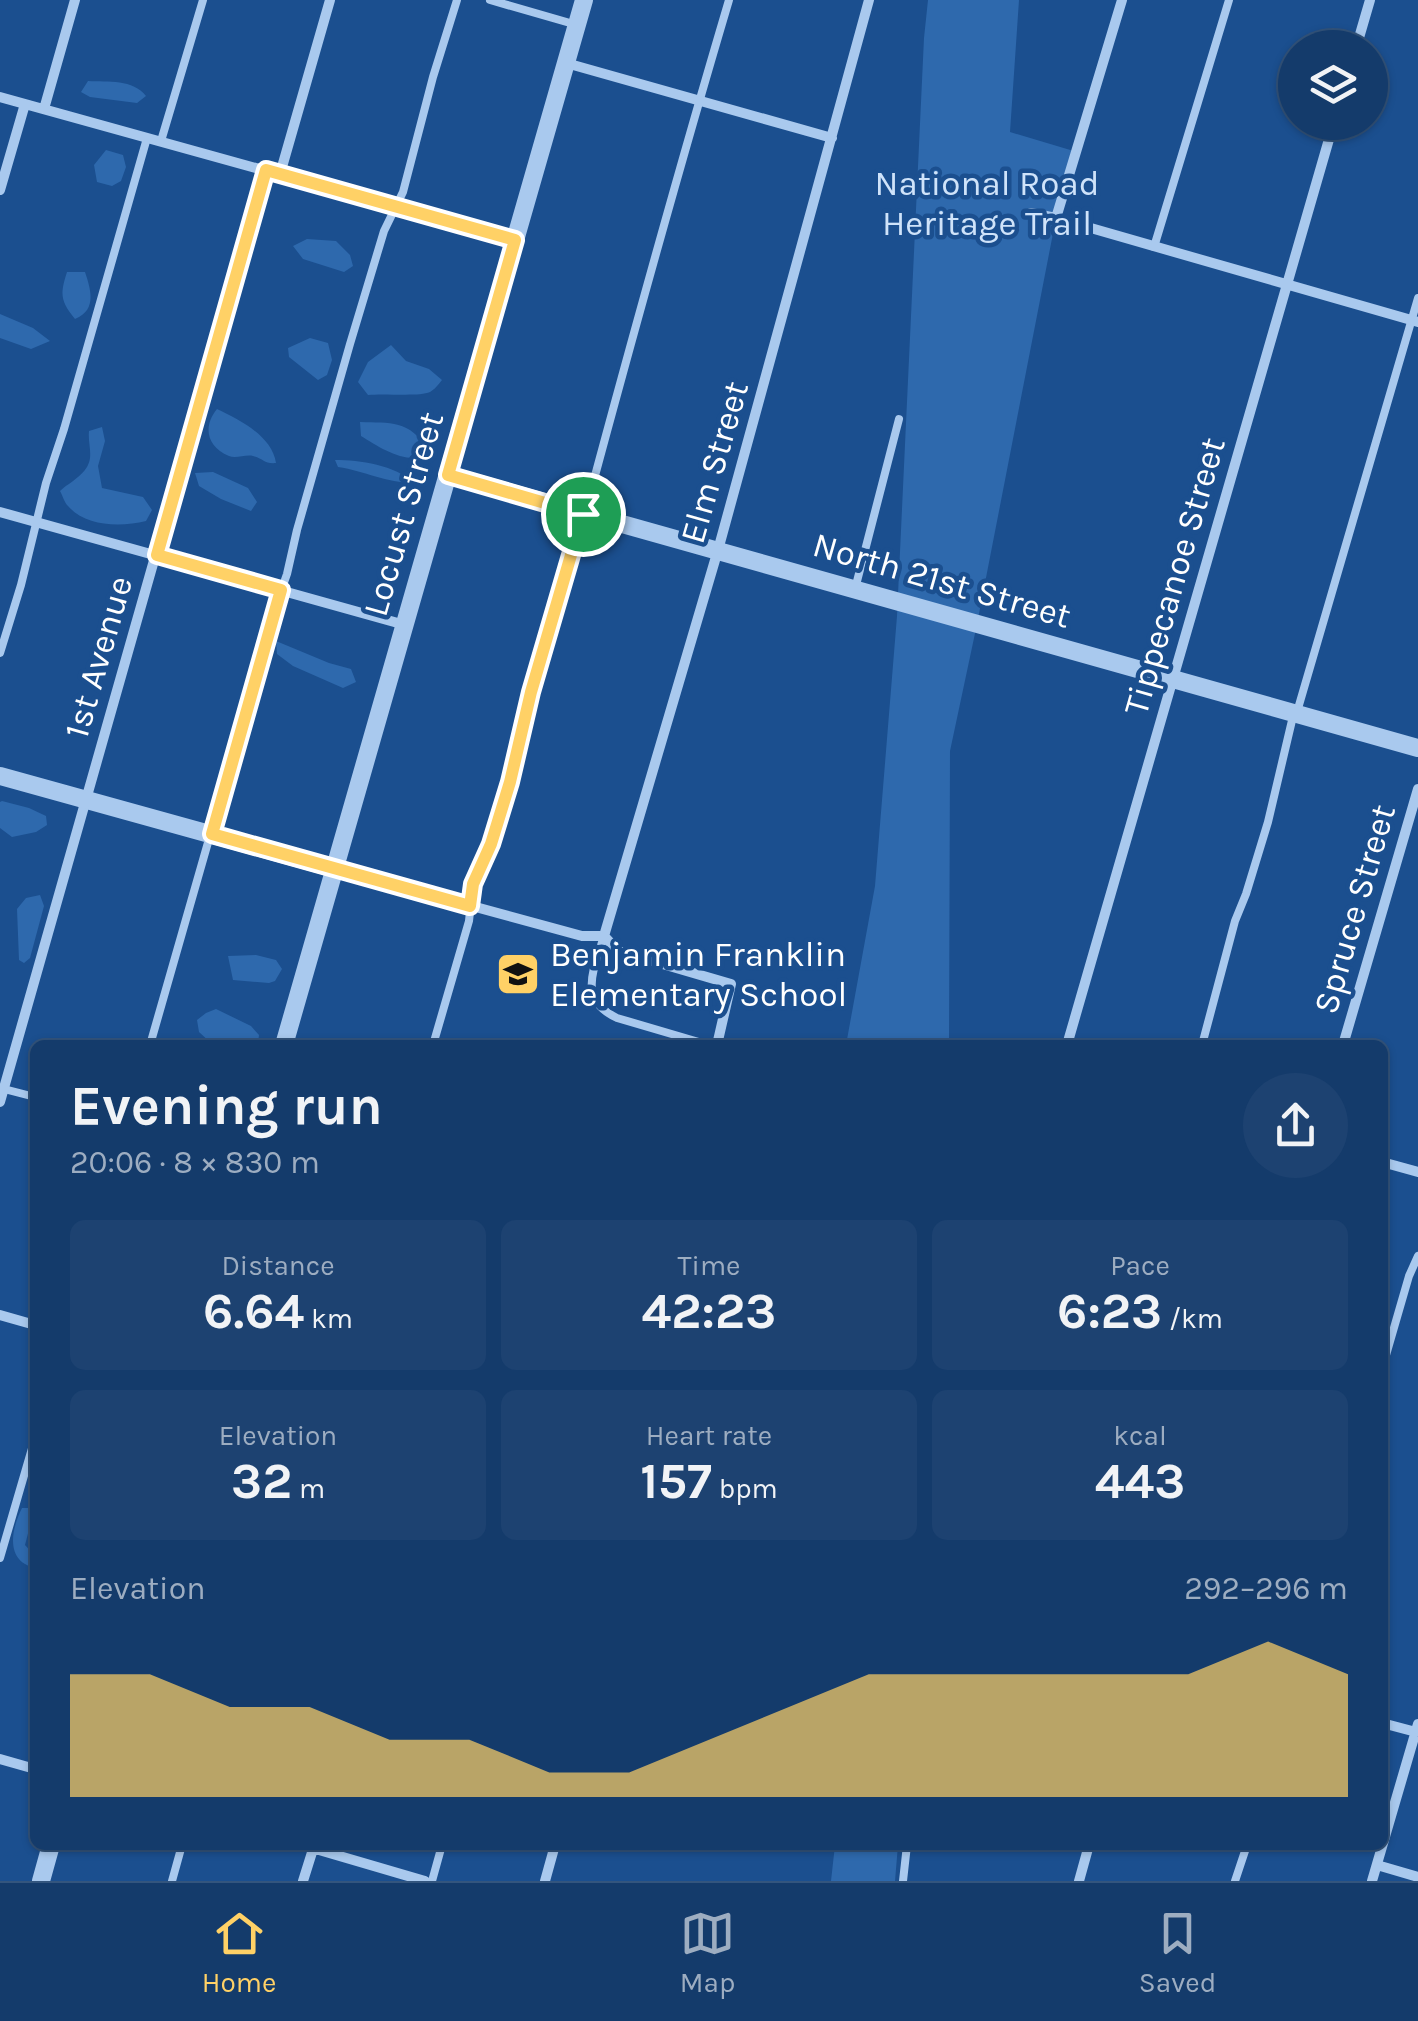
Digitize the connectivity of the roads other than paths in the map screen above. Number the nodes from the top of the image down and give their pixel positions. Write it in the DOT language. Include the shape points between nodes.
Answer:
graph roads {
  1 [pos="76,0"];
  2 [pos="204,0"];
  3 [pos="330,0"];
  4 [pos="457,0"];
  5 [pos="490,0"];
  6 [pos="584,0"];
  7 [pos="729,0"];
  8 [pos="869,0"];
  9 [pos="1122,0"];
  10 [pos="1229,0"];
  11 [pos="1370,0"];
  12 [pos="577,25"];
  13 [pos="1361,30"];
  14 [pos="566,63"];
  15 [pos="0,97"];
  16 [pos="700,101"];
  17 [pos="25,104"];
  18 [pos="44,109"];
  19 [pos="147,138"];
  20 [pos="832,138"];
  21 [pos="1329,140"];
  22 [pos="161,141"];
  23 [pos="266,170"];
  24 [pos="280,174"];
  25 [pos="0,190"];
  26 [pos="396,207"];
  27 [pos="1031,213"];
  28 [pos="1056,218"];
  29 [pos="515,240"];
  30 [pos="1154,247"];
  31 [pos="1287,286"];
  32 [pos="1418,298"];
  33 [pos="1415,321"];
  34 [pos="899,419"];
  35 [pos="448,475"];
  36 [pos="0,512"];
  37 [pos="583,514"];
  38 [pos="37,522"];
  39 [pos="718,550"];
  40 [pos="157,555"];
  41 [pos="281,590"];
  42 [pos="854,590"];
  43 [pos="405,624"];
  44 [pos="0,653"];
  45 [pos="1172,679"];
  46 [pos="1295,713"];
  47 [pos="1418,748"];
  48 [pos="0,776"];
  49 [pos="1418,789"];
  50 [pos="86,800"];
  51 [pos="212,834"];
  52 [pos="336,869"];
  53 [pos="470,906"];
  54 [pos="604,936"];
  55 [pos="151,1040"];
  56 [pos="285,1040"];
  57 [pos="434,1040"];
  58 [pos="695,1040"];
  59 [pos="714,1040"];
  60 [pos="1068,1040"];
  61 [pos="1203,1040"];
  62 [pos="1343,1040"];
  63 [pos="4,1088"];
  64 [pos="30,1096"];
  65 [pos="0,1102"];
  66 [pos="1388,1164"];
  67 [pos="1418,1172"];
  68 [pos="1418,1256"];
  69 [pos="0,1315"];
  70 [pos="30,1323"];
  71 [pos="1388,1348"];
  72 [pos="30,1455"];
  73 [pos="0,1558"];
  74 [pos="1388,1724"];
  75 [pos="1417,1728"];
  76 [pos="0,1759"];
  77 [pos="30,1767"];
  78 [pos="1388,1827"];
  79 [pos="50,1850"];
  80 [pos="181,1850"];
  81 [pos="309,1850"];
  82 [pos="323,1850"];
  83 [pos="440,1850"];
  84 [pos="554,1850"];
  85 [pos="906,1850"];
  86 [pos="1088,1850"];
  87 [pos="1245,1850"];
  88 [pos="1381,1850"];
  89 [pos="1377,1865"];
  90 [pos="1418,1877"];
  91 [pos="41,1881"];
  92 [pos="172,1881"];
  93 [pos="304,1881"];
  94 [pos="428,1881"];
  95 [pos="545,1881"];
  96 [pos="904,1881"];
  97 [pos="1079,1881"];
  98 [pos="1235,1881"];
  99 [pos="1372,1881"];
  1 -- 18 [label="street"];
  2 -- 22 [label="lane"];
  3 -- 24 [label="street"];
  4 -- 26 [label="lane"];
  5 -- 12 [label="lane"];
  6 -- 12 [label="street, Locust Street"];
  7 -- 16 [label="lane"];
  8 -- 20 [label="street, Elm Street"];
  9 -- 28 [label="street"];
  10 -- 30 [label="lane"];
  11 -- 13 [label="street"];
  12 -- 14 [label="street, Locust Street"];
  14 -- 16 [label="street"];
  14 -- 29 [label="street, Locust Street"];
  15 -- 17 [label="street"];
  16 -- 20 [label="street"];
  16 -- 37 [label="lane"];
  17 -- 18 [label="street"];
  17 -- 25 [label="street"];
  18 -- 19 [label="street"];
  19 -- 22 [label="street"];
  19 -- 38 [label="lane"];
  20 -- 39 [label="street, Elm Street"];
  21 -- 31 [label="street, Tippecanoe Street"];
  22 -- 23 [label="street"];
  23 -- 24 [label="street"];
  23 -- 40 [label="street, 1st Avenue"];
  24 -- 26 [label="street"];
  26 -- 29 [label="street"];
  26 -- 41 [label="lane" via="355,325"];
  27 -- 28 [label="street"];
  28 -- 30 [label="street"];
  29 -- 35 [label="street, Locust Street"];
  30 -- 31 [label="street"];
  31 -- 33 [label="street"];
  31 -- 45 [label="street, Tippecanoe Street"];
  32 -- 33 [label="lane"];
  33 -- 46 [label="lane"];
  34 -- 42 [label="lane"];
  35 -- 37 [label="street, North 21st Street"];
  35 -- 43 [label="street, Locust Street"];
  36 -- 38 [label="street"];
  37 -- 39 [label="street, North 21st Street"];
  37 -- 53 [label="lane"];
  38 -- 40 [label="street"];
  38 -- 44 [label="lane"];
  39 -- 42 [label="street, North 21st Street"];
  39 -- 54 [label="street, Elm Street"];
  40 -- 41 [label="street"];
  40 -- 50 [label="street, 1st Avenue"];
  41 -- 43 [label="street"];
  41 -- 51 [label="lane"];
  42 -- 45 [label="street, North 21st Street"];
  43 -- 52 [label="street, Locust Street"];
  45 -- 46 [label="street, North 21st Street"];
  45 -- 60 [label="street, Tippecanoe Street"];
  46 -- 47 [label="street, North 21st Street"];
  46 -- 61 [label="lane"];
  48 -- 50 [label="street"];
  49 -- 62 [label="street, Spruce Street"];
  50 -- 51 [label="street"];
  50 -- 63 [label="street, 1st Avenue"];
  51 -- 52 [label="street"];
  51 -- 55 [label="lane"];
  52 -- 53 [label="street"];
  52 -- 56 [label="street, Locust Street"];
  53 -- 54 [label="street"];
  53 -- 57 [label="lane"];
  54 -- 58 [label="lane" via="590,984 604,1012"];
  54 -- 59 [label="street" via="618,950 731,984"];
  63 -- 64 [label="lane"];
  63 -- 65 [label="street, 1st Avenue"];
  66 -- 67 [label="street"];
  68 -- 71 [label="lane"];
  69 -- 70 [label="street"];
  72 -- 73 [label="lane"];
  74 -- 75 [label="street"];
  75 -- 78 [label="street"];
  76 -- 77 [label="street"];
  79 -- 91 [label="street"];
  80 -- 92 [label="lane"];
  81 -- 93 [label="street"];
  82 -- 94 [label="street"];
  83 -- 94 [label="lane"];
  84 -- 95 [label="street"];
  85 -- 96 [label="lane"];
  86 -- 97 [label="street"];
  87 -- 98 [label="lane"];
  88 -- 89 [label="street"];
  89 -- 90 [label="street"];
  89 -- 99 [label="street"];
}
